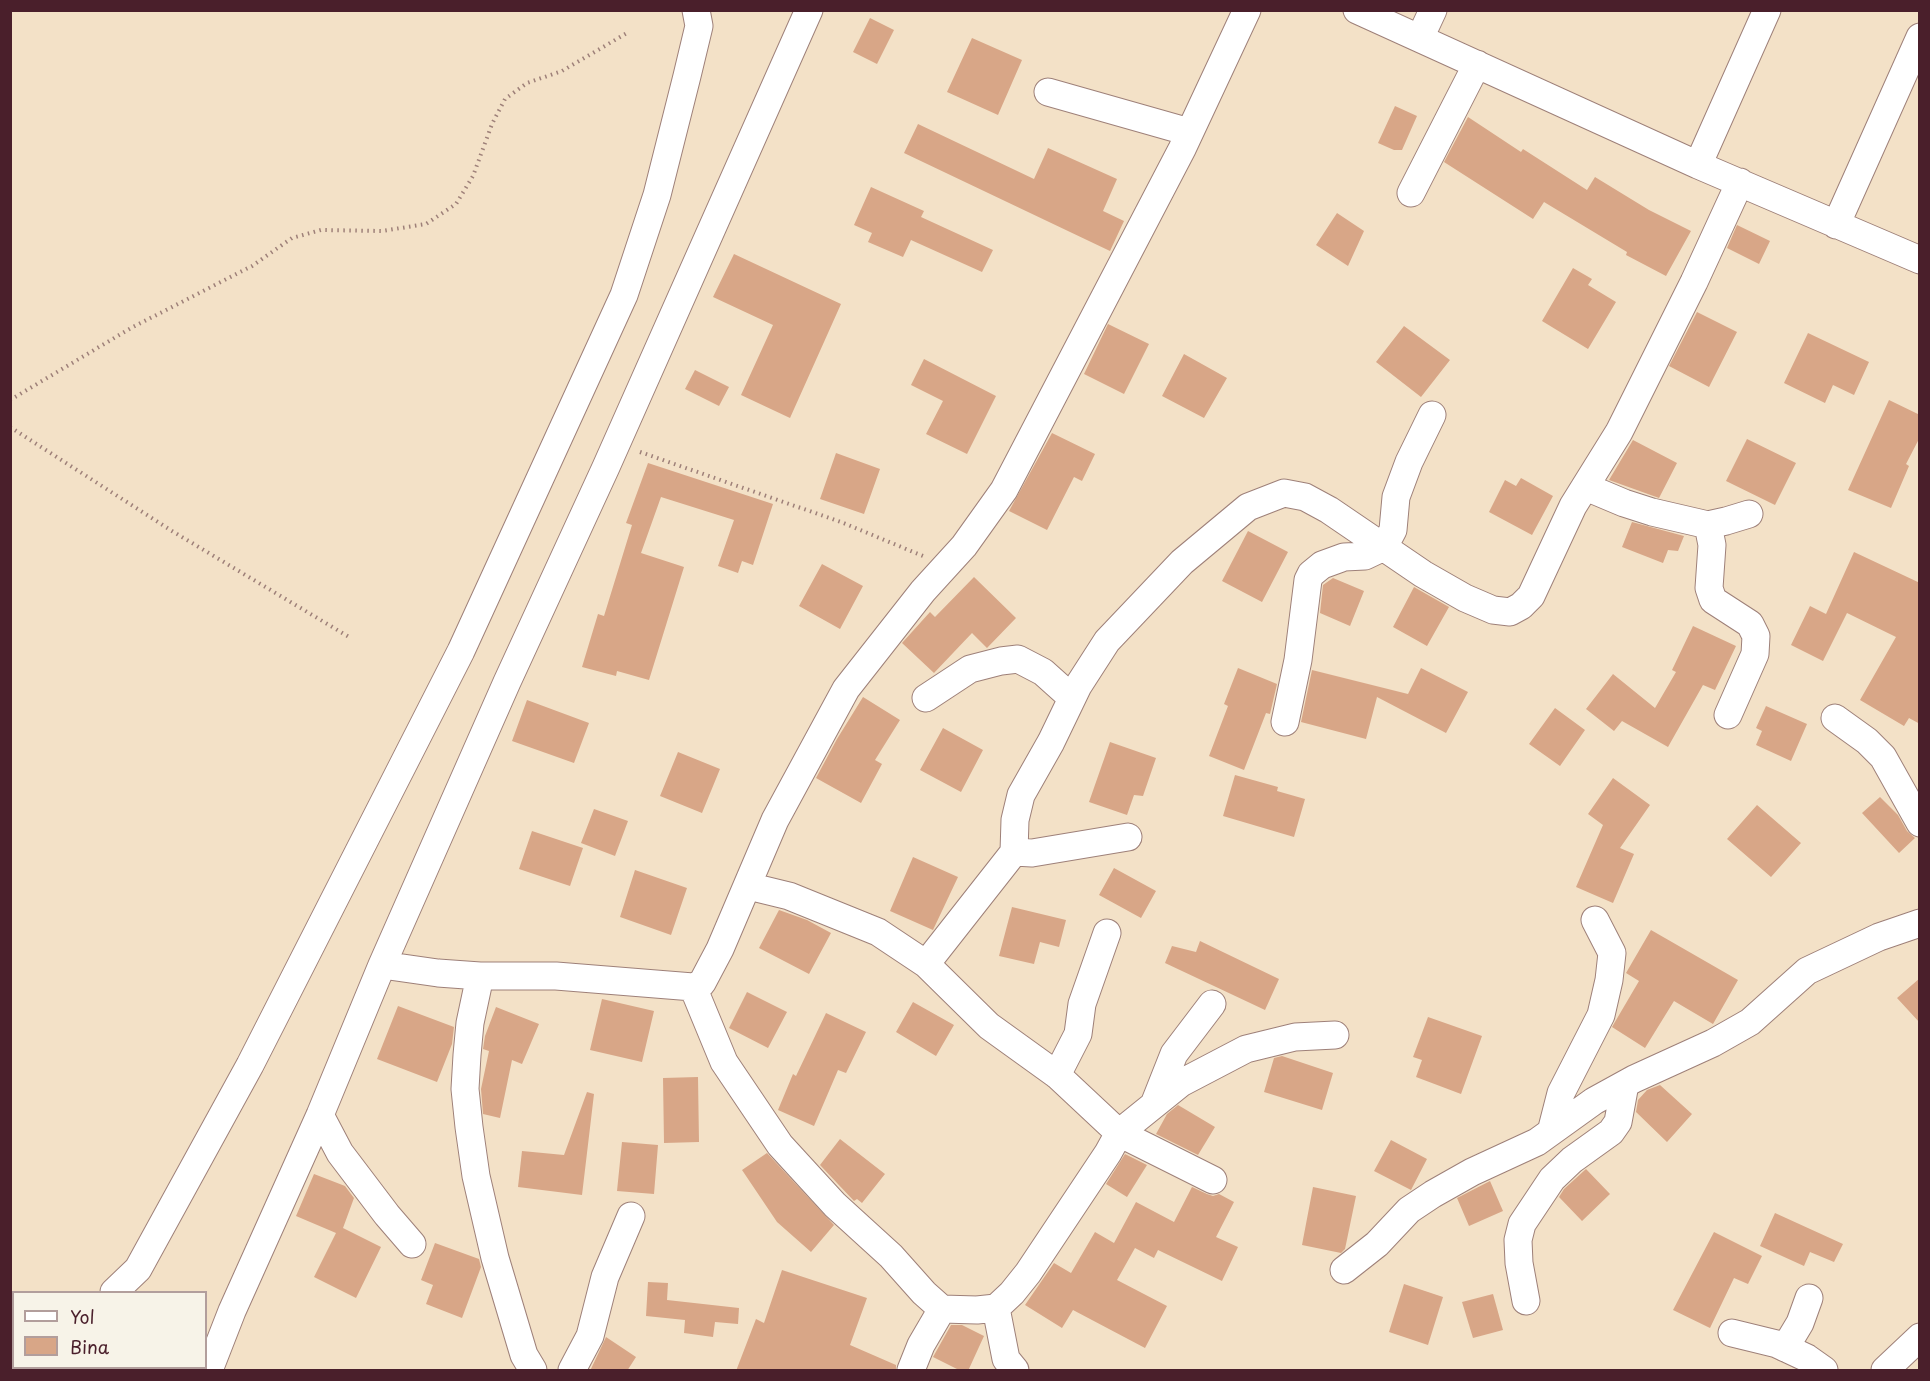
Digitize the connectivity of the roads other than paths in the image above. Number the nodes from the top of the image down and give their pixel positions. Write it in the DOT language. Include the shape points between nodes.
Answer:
graph roads {
  1 [pos="696,10"];
  2 [pos="809,10"];
  3 [pos="1247,10"];
  4 [pos="1357,10"];
  5 [pos="1433,10"];
  6 [pos="1767,10"];
  7 [pos="1920,37"];
  8 [pos="1420,38"];
  9 [pos="1477,64"];
  10 [pos="1048,92"];
  11 [pos="1190,132"];
  12 [pos="1698,165"];
  13 [pos="1740,182"];
  14 [pos="1411,193"];
  15 [pos="1836,225"];
  16 [pos="1920,260"];
  17 [pos="1432,415"];
  18 [pos="1586,487"];
  19 [pos="1749,514"];
  20 [pos="1708,525"];
  21 [pos="1384,547"];
  22 [pos="926,698"];
  23 [pos="1072,698"];
  24 [pos="1728,715"];
  25 [pos="1835,718"];
  26 [pos="1286,722"];
  27 [pos="1920,823"];
  28 [pos="1128,837"];
  29 [pos="1014,852"];
  30 [pos="748,886"];
  31 [pos="1595,920"];
  32 [pos="1920,923"];
  33 [pos="1107,933"];
  34 [pos="926,964"];
  35 [pos="382,965"];
  36 [pos="480,976"];
  37 [pos="693,987"];
  38 [pos="1212,1004"];
  39 [pos="1335,1035"];
  40 [pos="1057,1075"];
  41 [pos="1624,1084"];
  42 [pos="1154,1103"];
  43 [pos="320,1115"];
  44 [pos="1551,1132"];
  45 [pos="1119,1133"];
  46 [pos="1213,1180"];
  47 [pos="631,1216"];
  48 [pos="412,1244"];
  49 [pos="1344,1270"];
  50 [pos="116,1291"];
  51 [pos="1809,1298"];
  52 [pos="1526,1301"];
  53 [pos="996,1308"];
  54 [pos="942,1309"];
  55 [pos="1732,1334"];
  56 [pos="1920,1337"];
  57 [pos="1785,1348"];
  58 [pos="209,1371"];
  59 [pos="533,1371"];
  60 [pos="572,1371"];
  61 [pos="911,1371"];
  62 [pos="1015,1371"];
  63 [pos="1824,1371"];
  64 [pos="1885,1371"];
  1 -- 50 [label="street" via="699,26 657,195 624,295 460,651 250,1065 138,1269"];
  2 -- 35 [label="street"];
  3 -- 11 [label="street"];
  4 -- 8 [label="street"];
  5 -- 8 [label="street"];
  6 -- 12 [label="street"];
  7 -- 15 [label="street"];
  8 -- 9 [label="street"];
  9 -- 12 [label="street"];
  9 -- 14 [label="street"];
  10 -- 11 [label="street"];
  11 -- 30 [label="street" via="1004,490 964,546 893,627 846,689 775,820"];
  12 -- 13 [label="street"];
  13 -- 15 [label="street"];
  13 -- 18 [label="street" via="1655,362"];
  15 -- 16 [label="street"];
  17 -- 21 [label="street" via="1408,462 1396,497 1393,530"];
  18 -- 20 [label="street" via="1642,509"];
  18 -- 21 [label="street" via="1531,596 1510,612 1493,610 1465,598"];
  19 -- 20 [label="street"];
  20 -- 24 [label="street" via="1712,545 1709,588 1713,600 1750,624 1756,636 1755,654"];
  21 -- 23 [label="street" via="1305,497 1284,493 1248,507 1182,561 1107,641"];
  21 -- 26 [label="street" via="1365,556 1344,557 1322,565 1311,574"];
  22 -- 23 [label="street" via="970,669 1018,659 1043,672"];
  23 -- 29 [label="street" via="1021,795"];
  25 -- 27 [label="street" via="1883,757"];
  28 -- 29 [label="street" via="1032,853"];
  29 -- 34 [label="street"];
  30 -- 34 [label="street" via="789,896 878,932"];
  30 -- 37 [label="street" via="707,976"];
  31 -- 44 [label="street" via="1612,953 1609,980 1600,1015 1562,1094"];
  32 -- 41 [label="street" via="1879,937 1807,971 1750,1022"];
  33 -- 40 [label="street" via="1082,1004 1078,1034"];
  34 -- 40 [label="street" via="989,1026"];
  35 -- 36 [label="street"];
  35 -- 43 [label="street"];
  36 -- 37 [label="street" via="556,976"];
  36 -- 59 [label="street" via="467,1055 469,1127 495,1258 524,1354"];
  37 -- 54 [label="street" via="724,1062 780,1145"];
  38 -- 42 [label="street" via="1174,1054"];
  39 -- 42 [label="street" via="1295,1036 1246,1049 1182,1083"];
  40 -- 45 [label="street"];
  41 -- 44 [label="street"];
  41 -- 52 [label="street" via="1618,1122 1611,1132 1552,1179 1522,1224 1519,1263"];
  42 -- 45 [label="street"];
  43 -- 48 [label="street" via="340,1153"];
  43 -- 58 [label="street"];
  44 -- 49 [label="street" via="1409,1210 1377,1244"];
  45 -- 46 [label="street"];
  45 -- 53 [label="street" via="1028,1273"];
  47 -- 60 [label="street" via="605,1277 590,1336"];
  51 -- 57 [label="street"];
  53 -- 54 [label="street"];
  53 -- 62 [label="street" via="1006,1359"];
  54 -- 61 [label="street"];
  55 -- 57 [label="street"];
  56 -- 64 [label="street"];
  57 -- 63 [label="street"];
}
